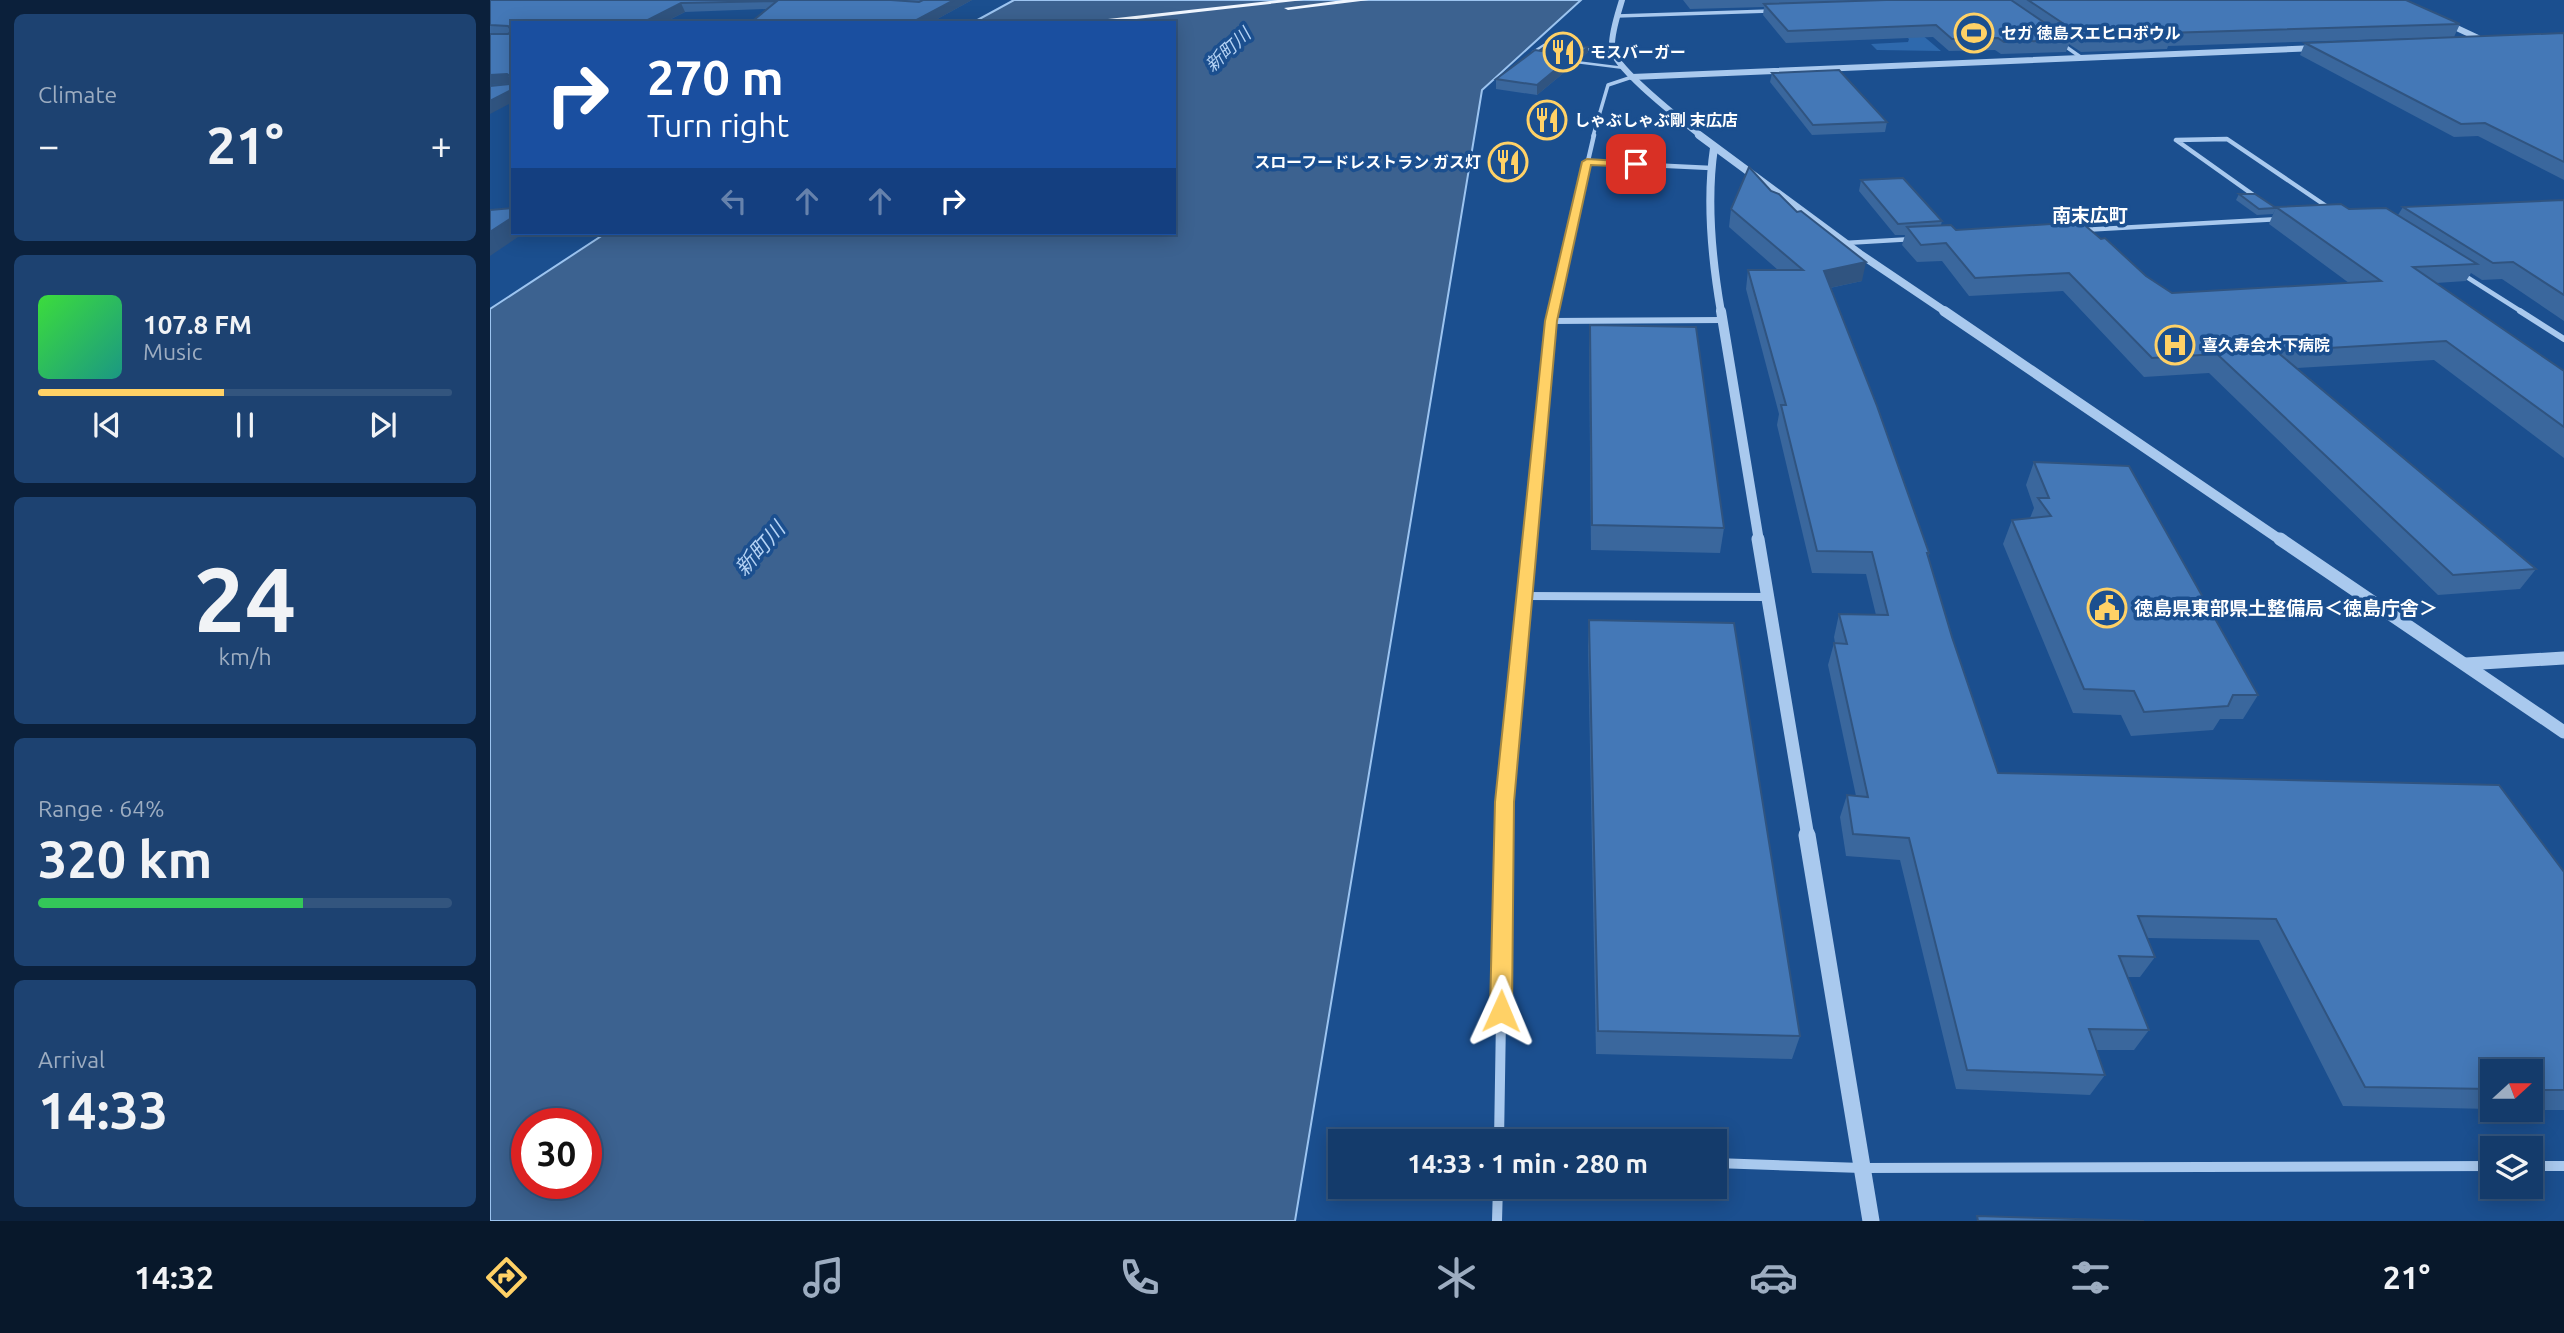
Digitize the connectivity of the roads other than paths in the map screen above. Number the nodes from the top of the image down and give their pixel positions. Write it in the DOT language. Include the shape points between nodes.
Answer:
graph roads {
  1 [pos="1300,0"];
  2 [pos="1365,0"];
  3 [pos="1622,0"];
  4 [pos="1774,11"];
  5 [pos="1617,16"];
  6 [pos="2440,20"];
  7 [pos="1095,21"];
  8 [pos="1165,21"];
  9 [pos="2060,42"];
  10 [pos="2456,42"];
  11 [pos="1564,47"];
  12 [pos="2331,47"];
  13 [pos="1577,48"];
  14 [pos="1612,52"];
  15 [pos="1540,58"];
  16 [pos="2082,58"];
  17 [pos="1564,61"];
  18 [pos="1624,68"];
  19 [pos="1632,77"];
  20 [pos="1714,148"];
  21 [pos="1587,162"];
  22 [pos="1711,168"];
  23 [pos="2265,203"];
  24 [pos="2276,211"];
  25 [pos="2328,217"];
  26 [pos="2080,230"];
  27 [pos="1914,239"];
  28 [pos="1845,243"];
  29 [pos="2450,266"];
  30 [pos="1722,320"];
  31 [pos="1551,321"];
  32 [pos="2564,339"];
  33 [pos="1525,596"];
  34 [pos="1768,597"];
  35 [pos="2564,658"];
  36 [pos="2466,664"];
  37 [pos="2564,732"];
  38 [pos="1499,1129"];
  39 [pos="1727,1163"];
  40 [pos="2480,1166"];
  41 [pos="2543,1166"];
  42 [pos="2564,1166"];
  43 [pos="1862,1168"];
  44 [pos="1498,1199"];
  45 [pos="1497,1221"];
  46 [pos="1871,1221"];
  1 -- 7 [label="main road"];
  2 -- 8 [label="main road"];
  3 -- 5 [label="street"];
  4 -- 5 [label="street"];
  5 -- 14 [label="street"];
  6 -- 10 [label="street" via="2477,38"];
  9 -- 16 [label="street"];
  11 -- 15 [label="lane" via="1539,47 1533,54"];
  12 -- 16 [label="street"];
  13 -- 14 [label="lane"];
  14 -- 18 [label="street"];
  16 -- 19 [label="street"];
  17 -- 18 [label="lane"];
  18 -- 19 [label="street"];
  19 -- 20 [label="street"];
  19 -- 21 [label="street" via="1608,85"];
  20 -- 22 [label="street"];
  20 -- 28 [label="street"];
  21 -- 22 [label="street"];
  21 -- 31 [label="street"];
  22 -- 30 [label="street" via="1714,271"];
  23 -- 25 [label="street" via="2176,141 2227,139 2341,216"];
  24 -- 26 [label="street" via="2287,218"];
  27 -- 28 [label="street"];
  28 -- 36 [label="street"];
  29 -- 32 [label="street"];
  30 -- 31 [label="street"];
  30 -- 34 [label="street"];
  31 -- 33 [label="street"];
  33 -- 34 [label="street"];
  33 -- 38 [label="street" via="1505,802"];
  34 -- 43 [label="street"];
  35 -- 36 [label="street"];
  36 -- 37 [label="street"];
  39 -- 43 [label="street"];
  40 -- 43 [label="street"];
  41 -- 42 [label="street"];
  43 -- 46 [label="street"];
  44 -- 45 [label="street"];
}
